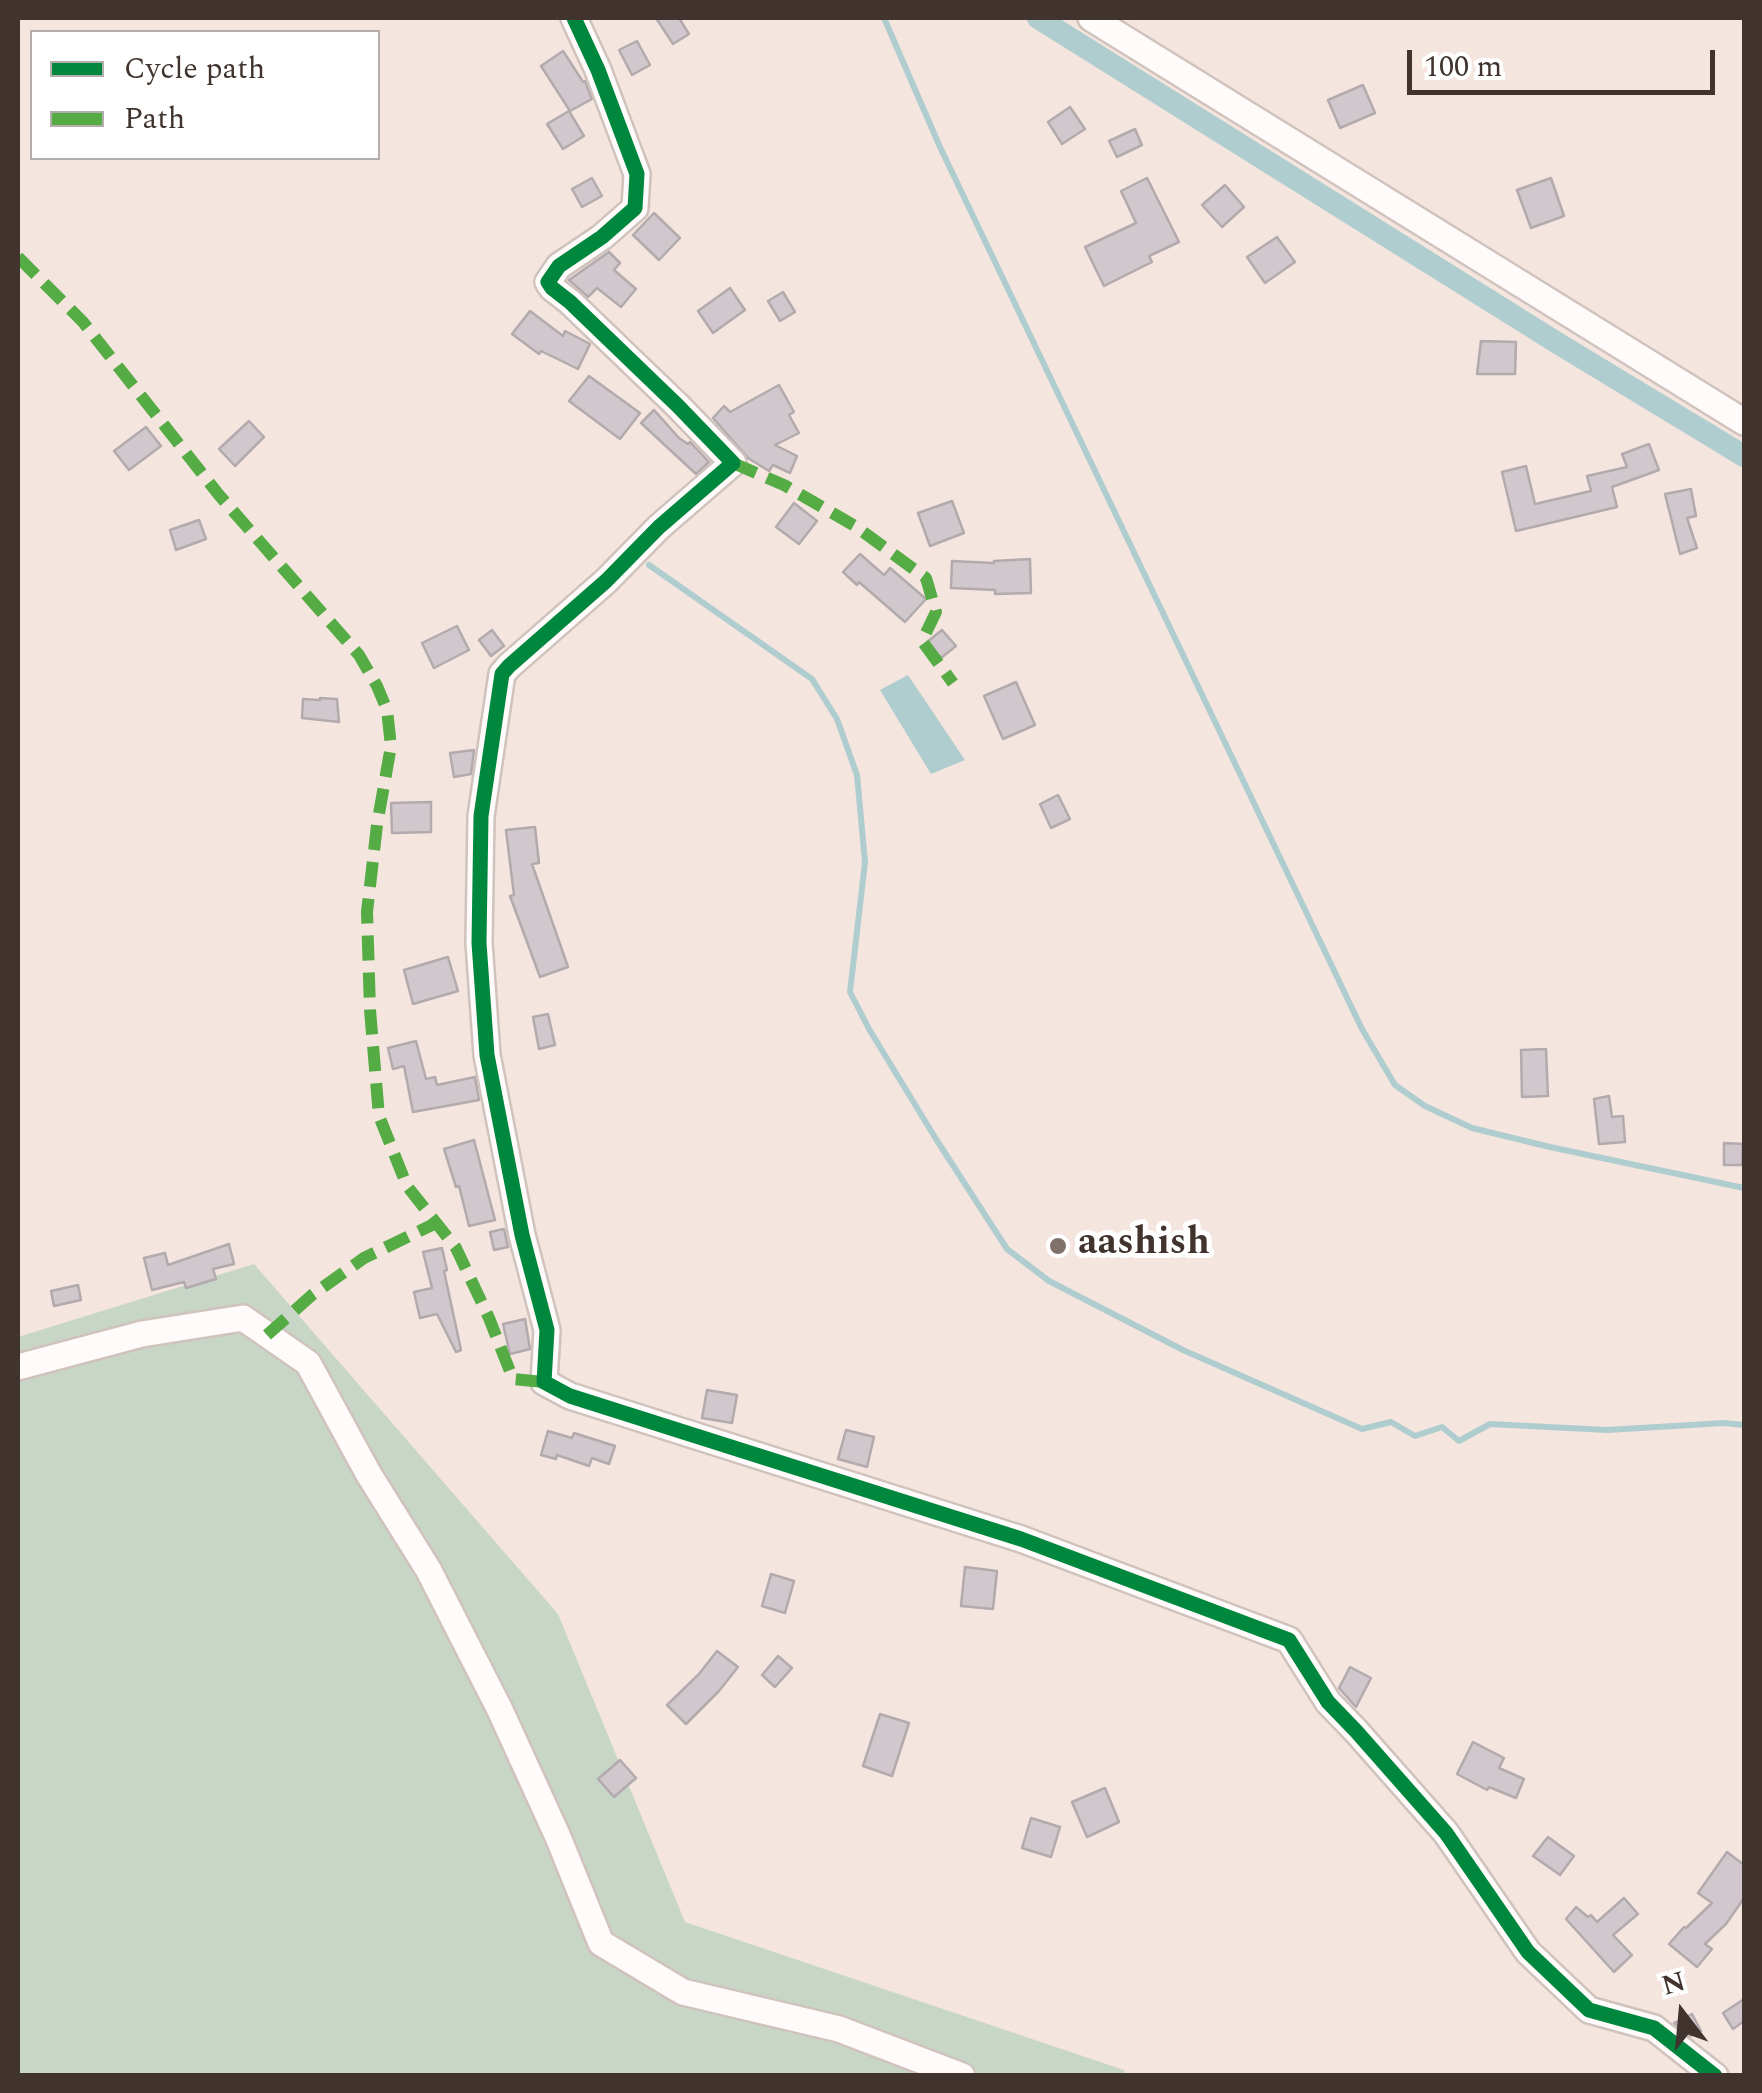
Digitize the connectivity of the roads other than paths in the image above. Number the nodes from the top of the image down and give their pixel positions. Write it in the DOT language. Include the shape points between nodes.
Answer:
graph roads {
  1 [pos="574,18"];
  2 [pos="1091,18"];
  3 [pos="1744,422"];
  4 [pos="18,1367"];
  5 [pos="962,2076"];
  6 [pos="1716,2076"];
  1 -- 6 [label="street" via="638,174 636,208 559,266 548,282 732,462 502,674 480,816 479,943 486,1055 547,1330 544,1382 570,1396 1021,1539 1289,1640 1328,1702 1446,1833 1528,1952 1589,2010 1654,2028"];
  2 -- 3 [label="street"];
  4 -- 5 [label="street" via="142,1334 242,1318 308,1364 428,1568 500,1710 602,1943 684,1992 839,2029"];
}
